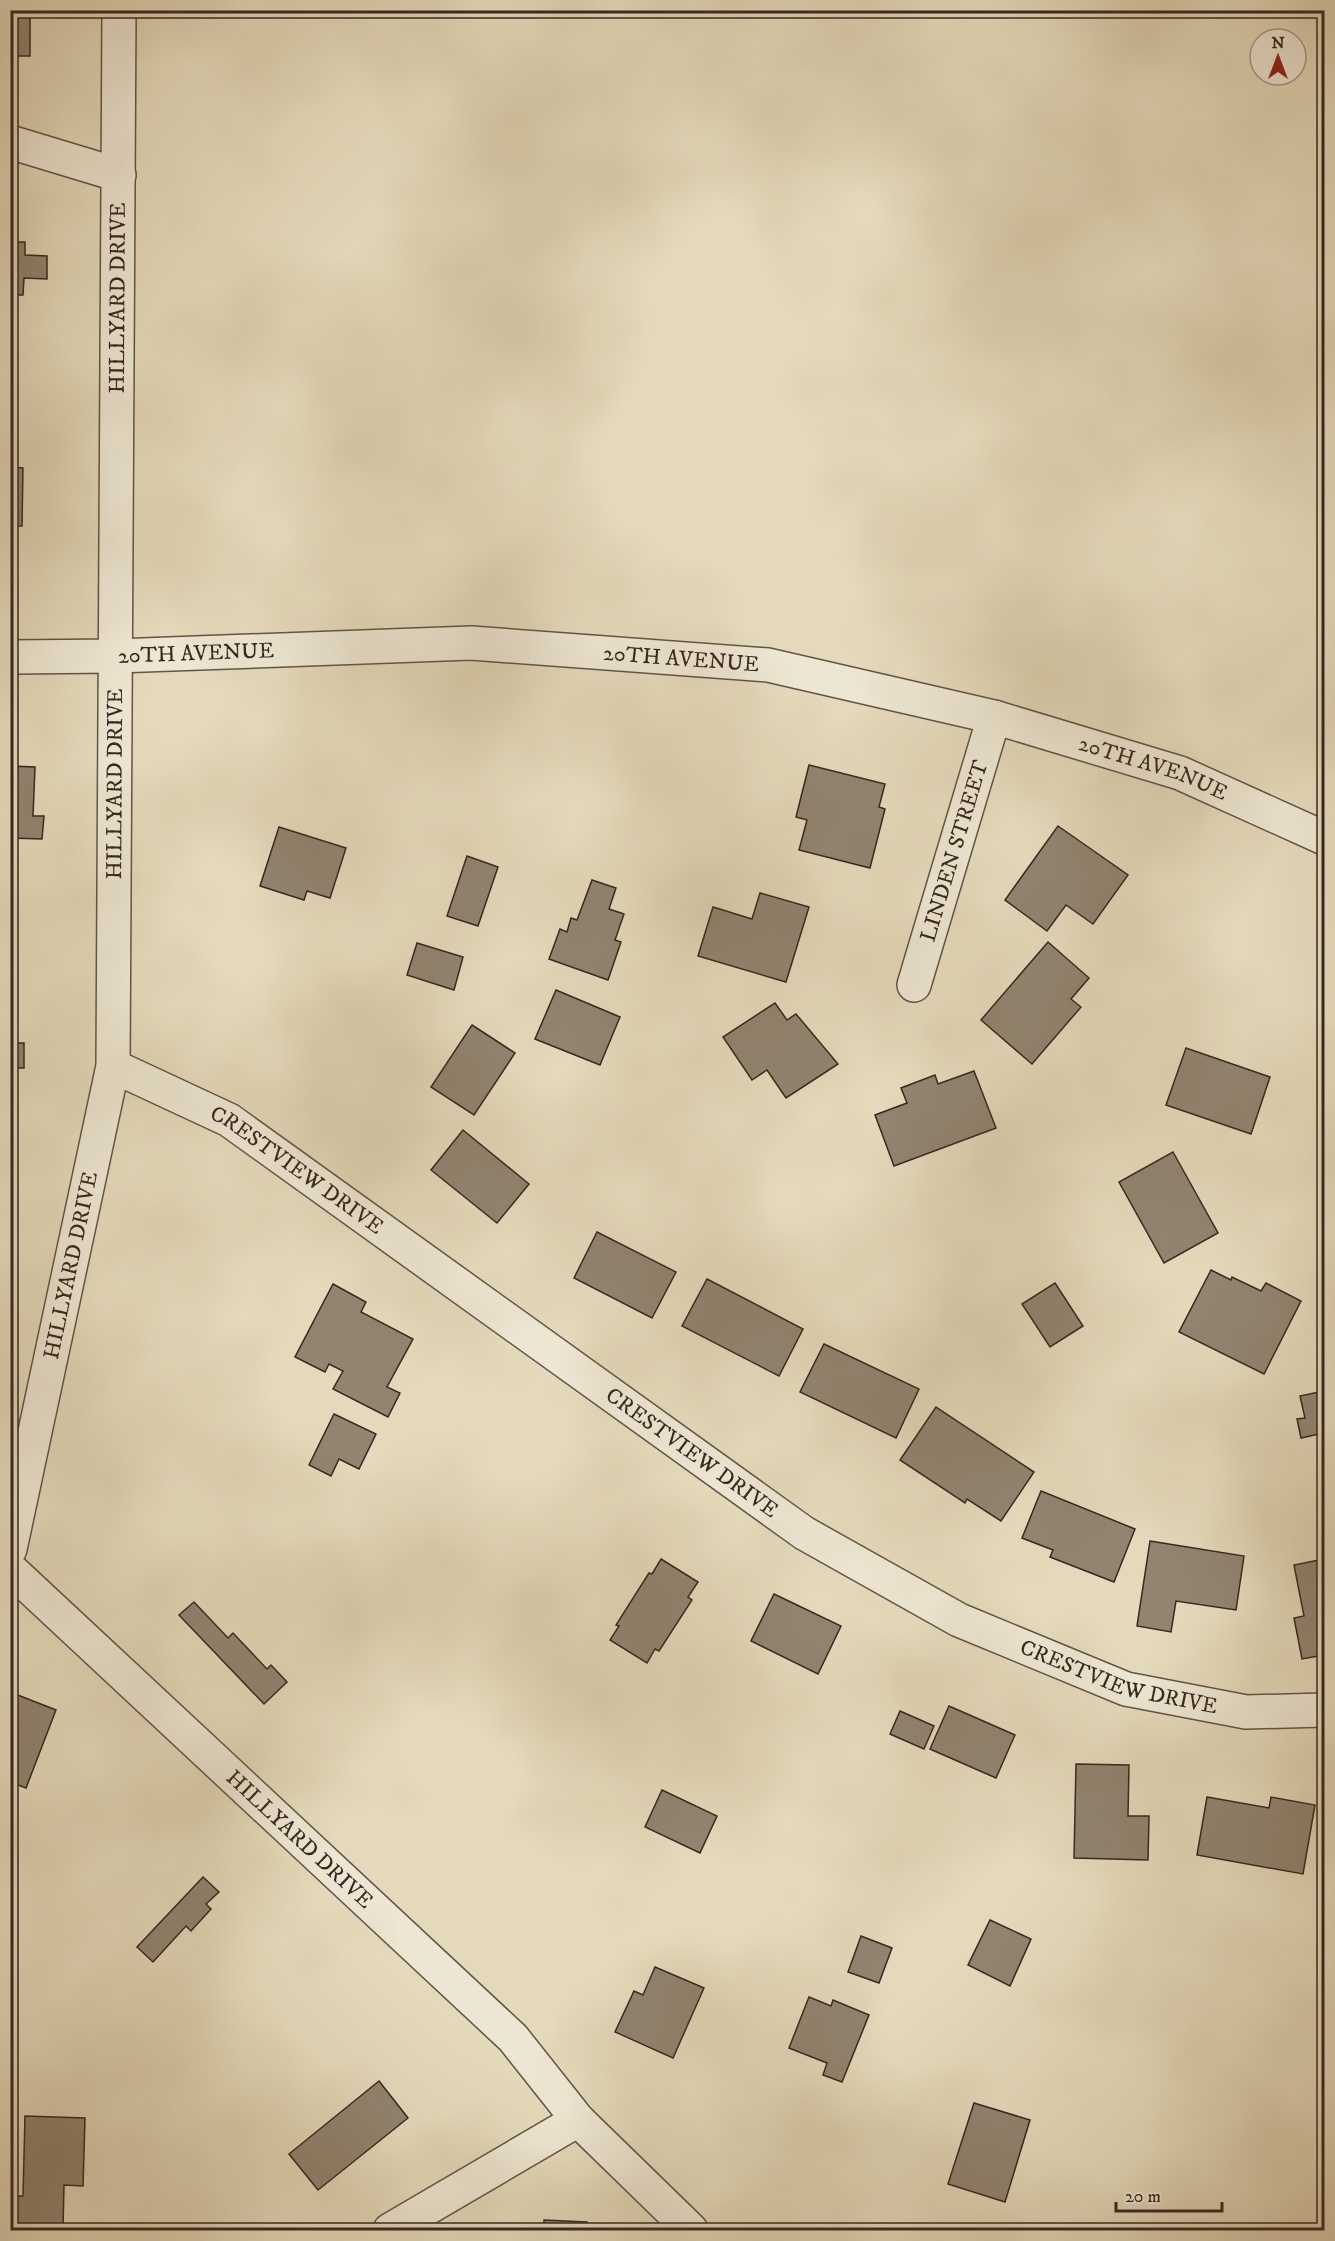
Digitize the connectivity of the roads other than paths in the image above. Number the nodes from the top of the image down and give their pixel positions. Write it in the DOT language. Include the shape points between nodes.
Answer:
graph roads {
  1 [pos="119,10"];
  2 [pos="10,142"];
  3 [pos="119,175"];
  4 [pos="10,657"];
  5 [pos="116,657"];
  6 [pos="994,717"];
  7 [pos="1324,838"];
  8 [pos="914,986"];
  9 [pos="112,1066"];
  10 [pos="10,1549"];
  11 [pos="10,1569"];
  12 [pos="1324,1710"];
  13 [pos="578,2120"];
  14 [pos="390,2230"];
  15 [pos="691,2230"];
  1 -- 3 [label="street, HILLYARD DRIVE"];
  2 -- 3 [label="street"];
  3 -- 5 [label="street, HILLYARD DRIVE"];
  4 -- 5 [label="street, 20TH AVENUE"];
  5 -- 6 [label="street, 20TH AVENUE" via="471,643 768,665"];
  5 -- 9 [label="street, HILLYARD DRIVE"];
  6 -- 7 [label="street, 20TH AVENUE" via="1180,773"];
  6 -- 8 [label="street, LINDEN STREET"];
  9 -- 10 [label="street, HILLYARD DRIVE"];
  9 -- 12 [label="street, CRESTVIEW DRIVE" via="229,1120 804,1533 959,1620 1126,1689 1246,1712"];
  11 -- 13 [label="street, HILLYARD DRIVE" via="513,2038"];
  13 -- 14 [label="street"];
  13 -- 15 [label="street, HILLYARD DRIVE"];
}
